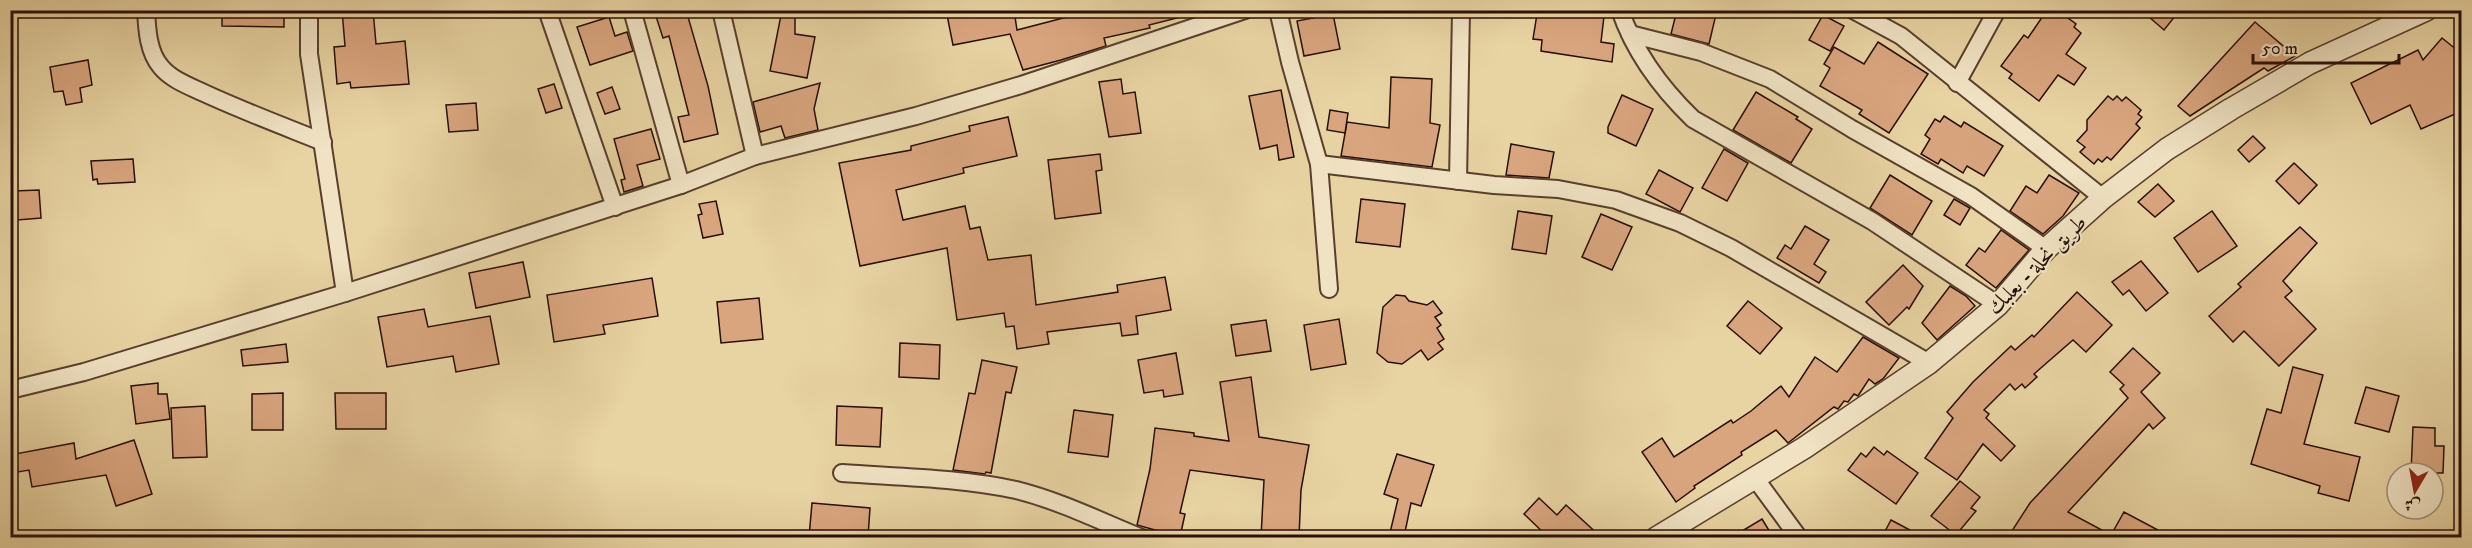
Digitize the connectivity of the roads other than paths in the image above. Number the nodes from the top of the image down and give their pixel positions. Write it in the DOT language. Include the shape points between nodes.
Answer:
graph roads {
  1 [pos="146,10"];
  2 [pos="309,10"];
  3 [pos="547,10"];
  4 [pos="632,10"];
  5 [pos="721,10"];
  6 [pos="1245,10"];
  7 [pos="1278,10"];
  8 [pos="1461,10"];
  9 [pos="1620,10"];
  10 [pos="1853,10"];
  11 [pos="1997,10"];
  12 [pos="2426,10"];
  13 [pos="1630,34"];
  14 [pos="1957,83"];
  15 [pos="322,142"];
  16 [pos="755,156"];
  17 [pos="1319,164"];
  18 [pos="1458,181"];
  19 [pos="681,185"];
  20 [pos="2103,198"];
  21 [pos="615,207"];
  22 [pos="2046,249"];
  23 [pos="1329,290"];
  24 [pos="345,294"];
  25 [pos="1998,305"];
  26 [pos="1929,363"];
  27 [pos="10,390"];
  28 [pos="842,473"];
  29 [pos="1755,478"];
  30 [pos="1142,537"];
  31 [pos="1656,537"];
  32 [pos="1799,537"];
  1 -- 15 [label="street" via="147,35 154,55 177,80"];
  2 -- 15 [label="street" via="309,54"];
  3 -- 21 [label="street"];
  4 -- 19 [label="street"];
  5 -- 16 [label="street"];
  6 -- 16 [label="street" via="1021,86 916,117"];
  7 -- 17 [label="street"];
  8 -- 18 [label="street"];
  9 -- 13 [label="street"];
  10 -- 14 [label="street" via="1901,36"];
  11 -- 14 [label="street"];
  12 -- 20 [label="street, طريق نحلة - بعلبك" via="2310,63 2241,103 2167,149"];
  13 -- 22 [label="street" via="1701,52 1770,79 1971,196"];
  13 -- 25 [label="street" via="1656,78 1693,119 1872,221"];
  14 -- 20 [label="street"];
  15 -- 24 [label="street"];
  16 -- 19 [label="street"];
  17 -- 18 [label="street"];
  17 -- 23 [label="street"];
  18 -- 26 [label="street" via="1558,189 1616,200 1680,223 1731,248"];
  19 -- 21 [label="street"];
  20 -- 22 [label="street, طريق نحلة - بعلبك"];
  21 -- 24 [label="street"];
  22 -- 25 [label="street, طريق نحلة - بعلبك"];
  24 -- 27 [label="street" via="84,372"];
  25 -- 26 [label="street, طريق نحلة - بعلبك"];
  26 -- 29 [label="street, طريق نحلة - بعلبك"];
  28 -- 30 [label="street" via="1016,490"];
  29 -- 31 [label="street, طريق نحلة - بعلبك"];
  29 -- 32 [label="street"];
}
